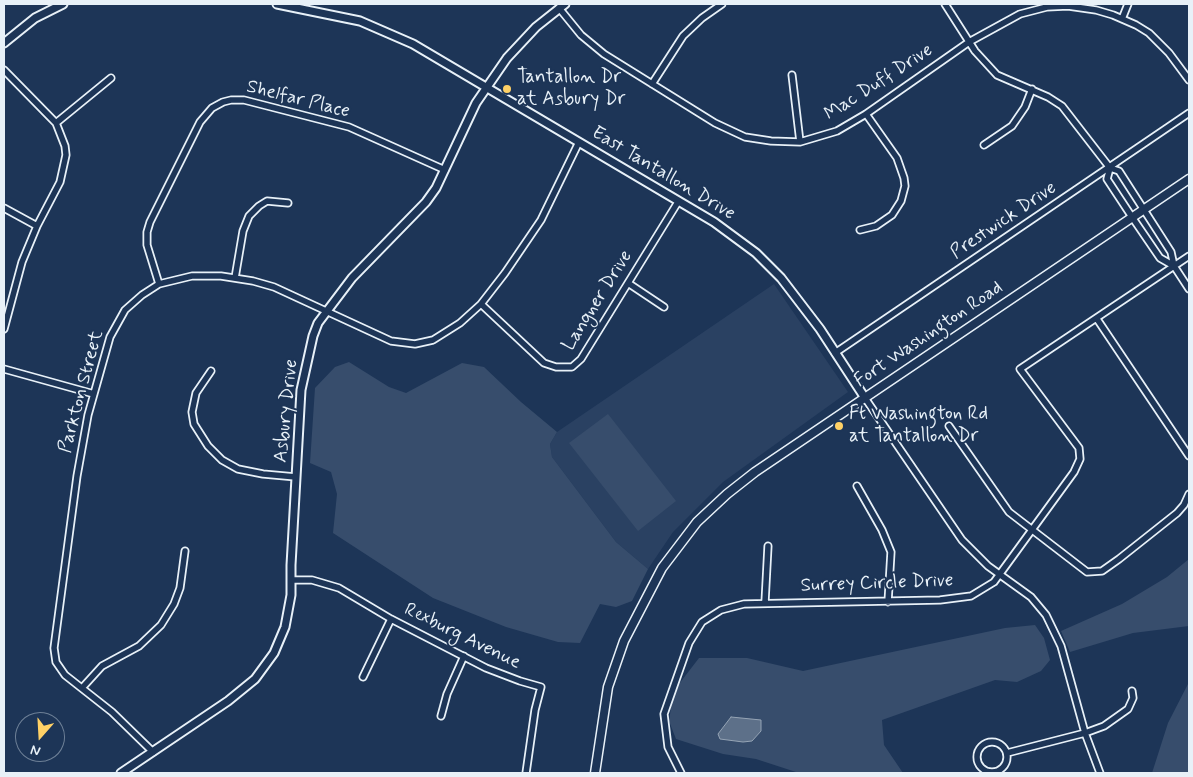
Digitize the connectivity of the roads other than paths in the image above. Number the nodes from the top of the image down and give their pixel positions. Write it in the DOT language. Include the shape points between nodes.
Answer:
graph roads {
  1 [pos="63,4"];
  2 [pos="277,4"];
  3 [pos="722,4"];
  4 [pos="945,4"];
  5 [pos="1128,4"];
  6 [pos="562,6"];
  7 [pos="1033,7"];
  8 [pos="1122,19"];
  9 [pos="969,42"];
  10 [pos="4,43"];
  11 [pos="4,70"];
  12 [pos="792,75"];
  13 [pos="112,78"];
  14 [pos="1189,80"];
  15 [pos="652,84"];
  16 [pos="486,87"];
  17 [pos="1032,89"];
  18 [pos="1189,113"];
  19 [pos="866,114"];
  20 [pos="56,123"];
  21 [pos="579,142"];
  22 [pos="800,142"];
  23 [pos="984,145"];
  24 [pos="1110,168"];
  25 [pos="445,170"];
  26 [pos="1189,179"];
  27 [pos="678,202"];
  28 [pos="288,203"];
  29 [pos="4,208"];
  30 [pos="1144,209"];
  31 [pos="1132,217"];
  32 [pos="37,226"];
  33 [pos="860,230"];
  34 [pos="1189,256"];
  35 [pos="1174,266"];
  36 [pos="235,278"];
  37 [pos="628,283"];
  38 [pos="159,284"];
  39 [pos="1189,289"];
  40 [pos="481,304"];
  41 [pos="664,306"];
  42 [pos="325,311"];
  43 [pos="1097,319"];
  44 [pos="4,329"];
  45 [pos="835,353"];
  46 [pos="4,370"];
  47 [pos="211,371"];
  48 [pos="94,394"];
  49 [pos="865,398"];
  50 [pos="949,426"];
  51 [pos="1189,456"];
  52 [pos="296,478"];
  53 [pos="857,486"];
  54 [pos="1189,494"];
  55 [pos="1030,530"];
  56 [pos="768,546"];
  57 [pos="185,552"];
  58 [pos="1000,574"];
  59 [pos="292,580"];
  60 [pos="765,602"];
  61 [pos="888,602"];
  62 [pos="391,619"];
  63 [pos="464,656"];
  64 [pos="363,677"];
  65 [pos="82,688"];
  66 [pos="1132,691"];
  67 [pos="441,716"];
  68 [pos="1085,733"];
  69 [pos="153,752"];
  70 [pos="1007,753"];
  71 [pos="678,772"];
  72 [pos="121,773"];
  73 [pos="526,773"];
  74 [pos="595,773"];
  75 [pos="1100,773"];
  1 -- 10 [label="street" via="35,18"];
  2 -- 16 [label="street, East Tantallon Drive" via="316,10 373,26 413,44"];
  3 -- 15 [label="street" via="683,36"];
  4 -- 9 [label="street"];
  5 -- 8 [label="street"];
  6 -- 15 [label="street, Mac Duff Drive" via="590,44"];
  6 -- 16 [label="street, Asbury Drive" via="523,40"];
  7 -- 8 [label="street, Mac Duff Drive" via="1078,6"];
  7 -- 9 [label="street, Mac Duff Drive"];
  8 -- 14 [label="street, Mac Duff Drive" via="1148,33 1169,53"];
  9 -- 17 [label="street" via="997,74"];
  9 -- 19 [label="street, Mac Duff Drive"];
  11 -- 20 [label="street"];
  12 -- 22 [label="street"];
  13 -- 20 [label="street"];
  15 -- 22 [label="street, Mac Duff Drive" via="735,133 771,142"];
  16 -- 21 [label="street, East Tantallon Drive"];
  16 -- 25 [label="street, Asbury Drive"];
  17 -- 23 [label="street" via="1012,126"];
  17 -- 24 [label="street" via="1062,106"];
  18 -- 24 [label="street, Prestwick Drive"];
  19 -- 22 [label="street, Mac Duff Drive" via="837,131"];
  19 -- 33 [label="street" via="897,158 905,186 892,216 876,226"];
  20 -- 32 [label="street" via="65,146 65,166"];
  21 -- 27 [label="street, East Tantallon Drive"];
  21 -- 40 [label="street, Parkton Street" via="541,220"];
  24 -- 30 [label="street" via="1119,171"];
  24 -- 31 [label="street" via="1107,179"];
  24 -- 45 [label="street, Prestwick Drive"];
  25 -- 38 [label="street, Shelfar Place" via="349,127 244,100 222,102 212,108 197,127 150,222 147,245"];
  25 -- 42 [label="street, Asbury Drive" via="415,216 352,278"];
  26 -- 30 [label="main road, Fort Washington Road"];
  27 -- 37 [label="street, Langner Drive"];
  27 -- 45 [label="street, East Tantallon Drive" via="714,222 769,265 800,300"];
  28 -- 36 [label="street" via="267,201 249,216 243,231"];
  29 -- 32 [label="street"];
  30 -- 31 [label="main road, Fort Washington Road"];
  30 -- 35 [label="street" via="1172,254"];
  31 -- 35 [label="street" via="1160,258"];
  31 -- 49 [label="main road, Fort Washington Road"];
  32 -- 44 [label="street" via="22,262"];
  34 -- 35 [label="street, Surrey Circle Drive"];
  35 -- 39 [label="street"];
  35 -- 43 [label="street, Surrey Circle Drive"];
  36 -- 38 [label="street, Parkton Street" via="192,276"];
  36 -- 42 [label="street, Parkton Street" via="274,287"];
  37 -- 40 [label="street, Langner Drive" via="581,359 572,367 556,367 544,362"];
  37 -- 41 [label="street"];
  38 -- 48 [label="street, Parkton Street" via="133,302 119,319 110,337"];
  40 -- 42 [label="street, Parkton Street" via="444,335 415,344 391,341"];
  42 -- 52 [label="street, Asbury Drive" via="313,336 302,382"];
  43 -- 51 [label="street"];
  43 -- 55 [label="street, Surrey Circle Drive" via="1020,369 1079,448 1080,455 1074,472"];
  45 -- 49 [label="street, East Tantallon Drive"];
  46 -- 48 [label="street"];
  47 -- 52 [label="street" via="196,393 192,412 198,432 208,446 222,460 238,469"];
  48 -- 65 [label="street, Parkton Street" via="77,476 54,635 56,662"];
  49 -- 58 [label="street" via="962,540"];
  49 -- 74 [label="main road, Fort Washington Road" via="727,494 675,548 643,601 615,663 608,687"];
  50 -- 55 [label="street" via="1009,512"];
  52 -- 59 [label="street, Asbury Drive"];
  53 -- 61 [label="street" via="891,552"];
  54 -- 55 [label="street" via="1177,513 1098,572 1083,570"];
  55 -- 58 [label="street, Surrey Circle Drive"];
  56 -- 60 [label="street"];
  57 -- 65 [label="street" via="180,588 162,625 139,646 102,666"];
  58 -- 61 [label="street, Surrey Circle Drive" via="994,582 971,596"];
  58 -- 68 [label="street" via="1040,606 1054,628"];
  59 -- 62 [label="street, Rexburg Avenue" via="312,580 332,586"];
  59 -- 69 [label="street, Asbury Drive" via="285,626 263,670 228,701"];
  60 -- 61 [label="street, Surrey Circle Drive"];
  60 -- 71 [label="street, Surrey Circle Drive" via="734,606 707,618 689,644 664,714 668,746"];
  62 -- 63 [label="street, Rexburg Avenue"];
  62 -- 64 [label="street"];
  63 -- 67 [label="street"];
  63 -- 73 [label="street, Rexburg Avenue" via="501,674 541,686"];
  65 -- 69 [label="street, Parkton Street"];
  66 -- 68 [label="street" via="1132,702 1123,714"];
  68 -- 70 [label="street"];
  68 -- 75 [label="street"];
  69 -- 72 [label="street, Asbury Drive"];
  70 -- 70 [label="street" via="999,744 991,742 980,749 977,758 981,767 995,772 1006,763"];
}
